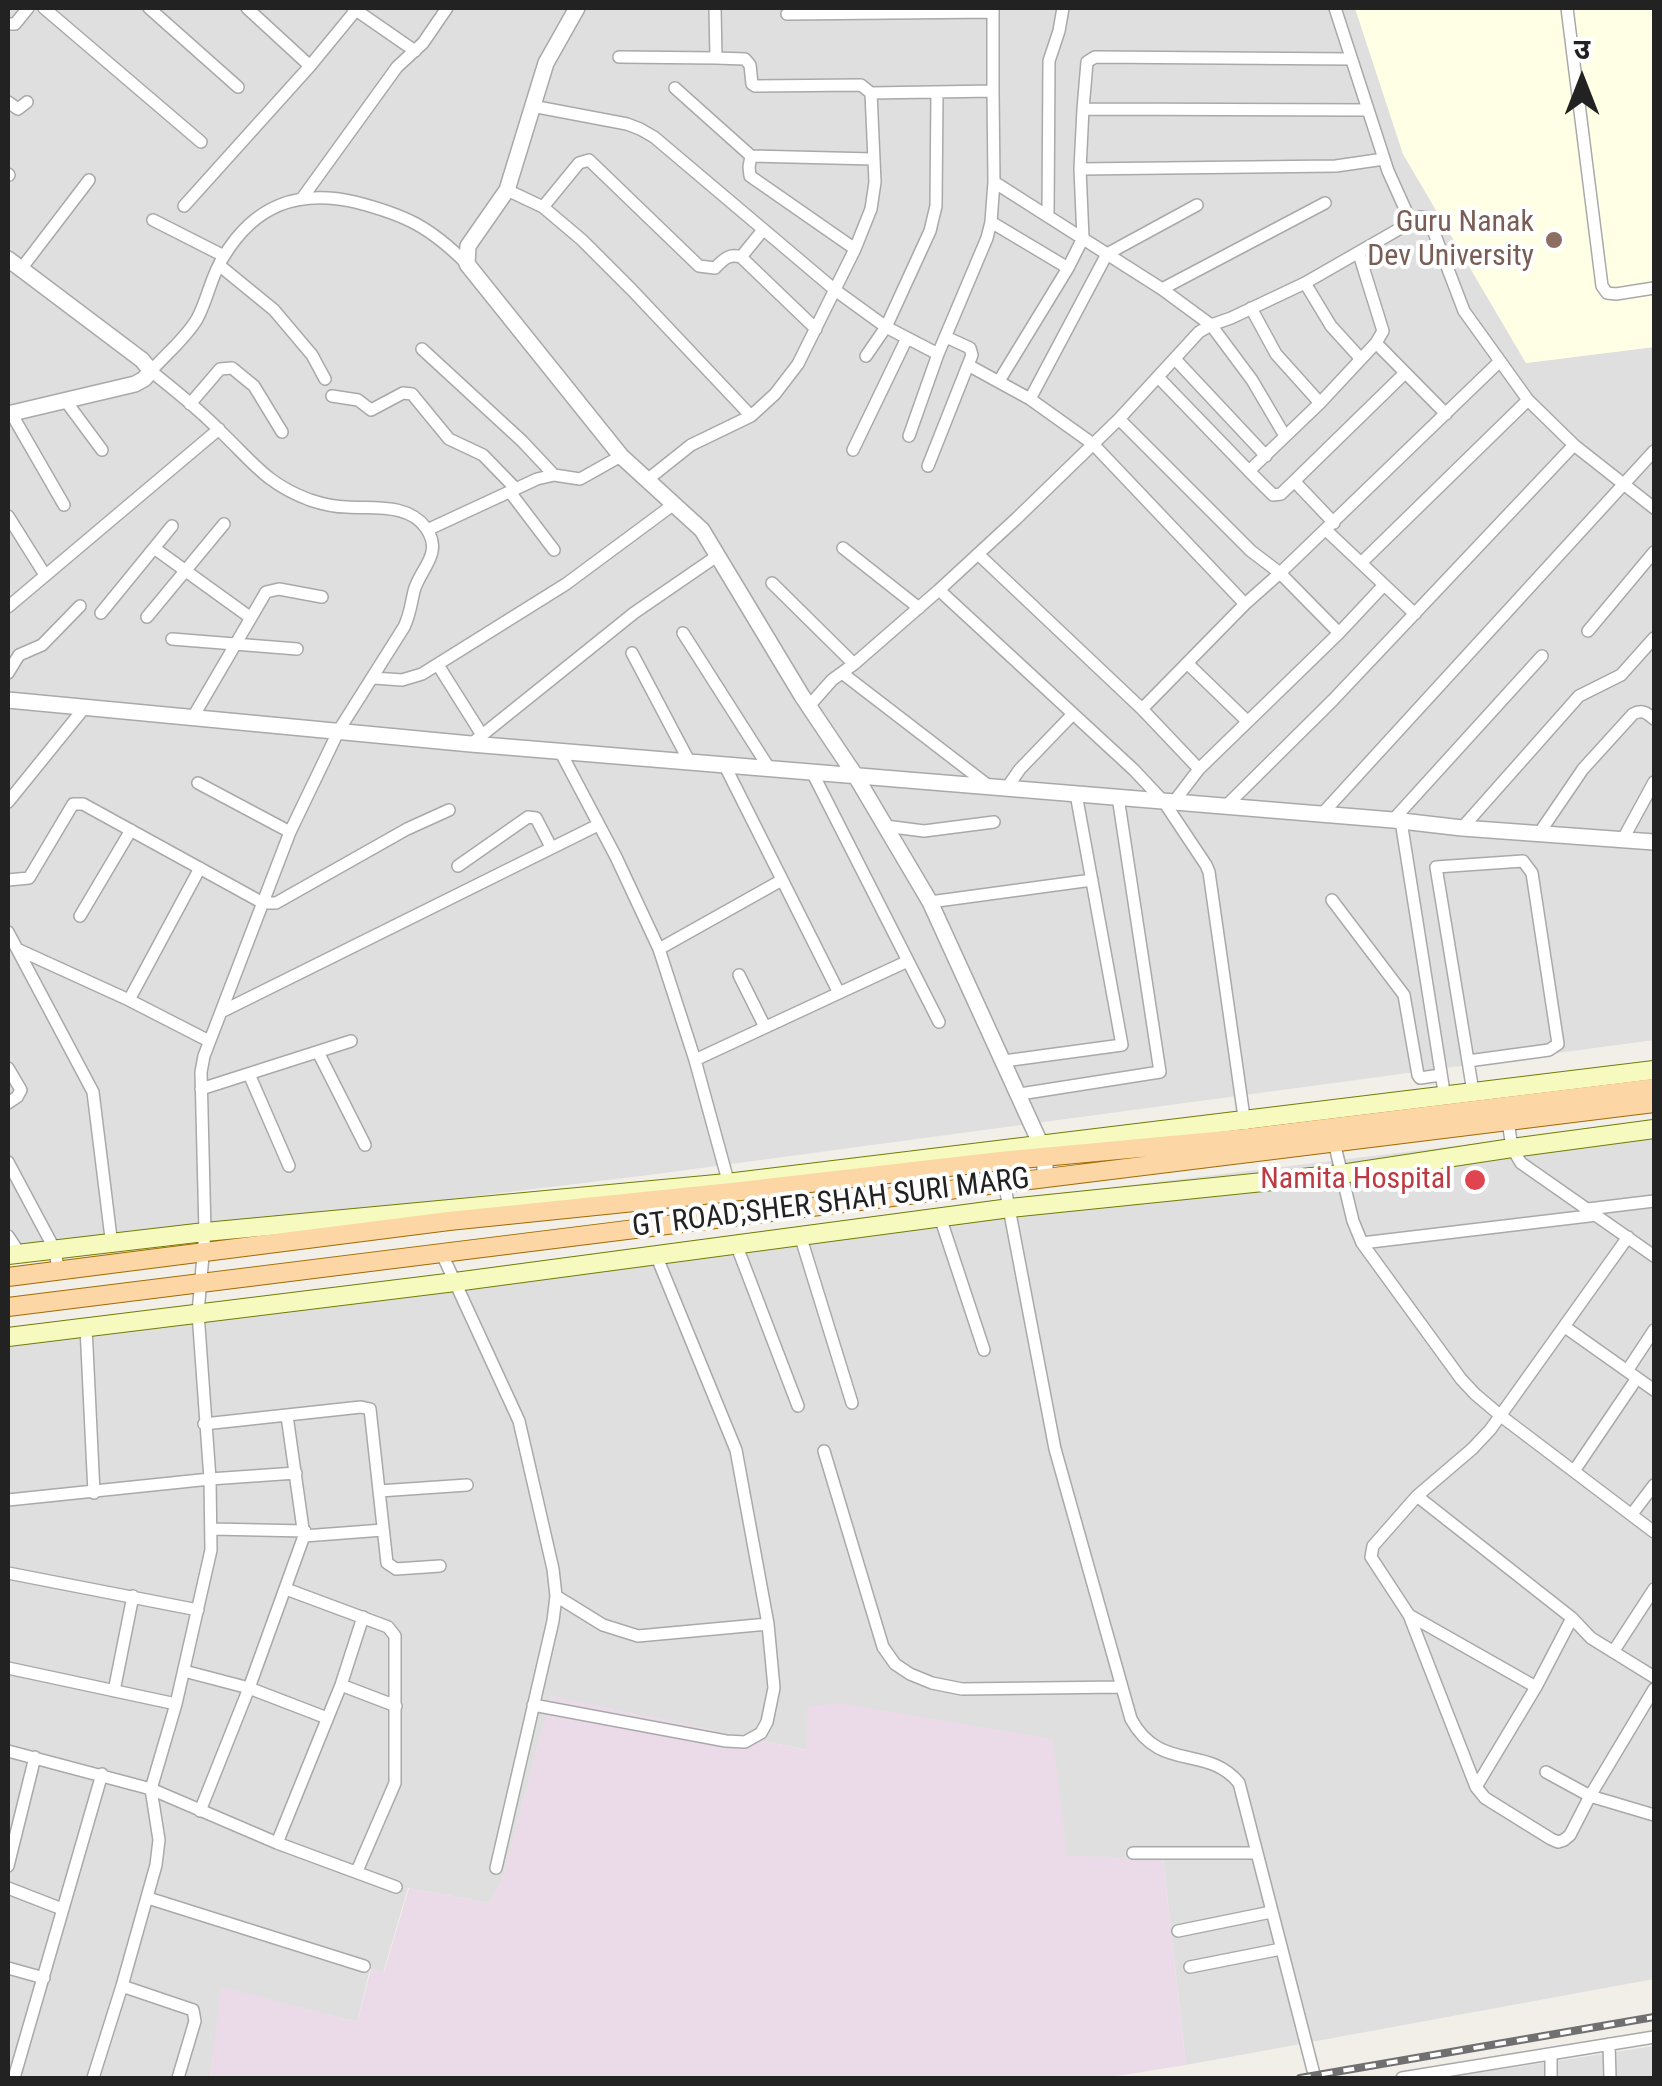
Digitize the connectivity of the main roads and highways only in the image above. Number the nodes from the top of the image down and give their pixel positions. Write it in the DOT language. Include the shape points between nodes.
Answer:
graph roads {
  1 [pos="1654,1070"];
  2 [pos="1654,1088"];
  3 [pos="1654,1103"];
  4 [pos="1446,1105"];
  5 [pos="1654,1129"];
  6 [pos="1043,1151"];
  7 [pos="729,1187"];
  8 [pos="14,1255"];
  9 [pos="8,1278"];
  10 [pos="8,1306"];
  11 [pos="8,1336"];
  1 -- 4 [label="main road" via="1473,1092"];
  2 -- 4 [label="main road, GT ROAD;SHER SHAH SURI MARG"];
  3 -- 10 [label="main road, GT ROAD;SHER SHAH SURI MARG"];
  4 -- 6 [label="main road, GT ROAD;SHER SHAH SURI MARG"];
  5 -- 11 [label="main road" via="1341,1174 1010,1208"];
  6 -- 7 [label="main road"];
  6 -- 7 [label="main road, GT ROAD;SHER SHAH SURI MARG" via="1000,1161"];
  7 -- 8 [label="main road"];
  7 -- 9 [label="main road, GT ROAD;SHER SHAH SURI MARG"];
}
